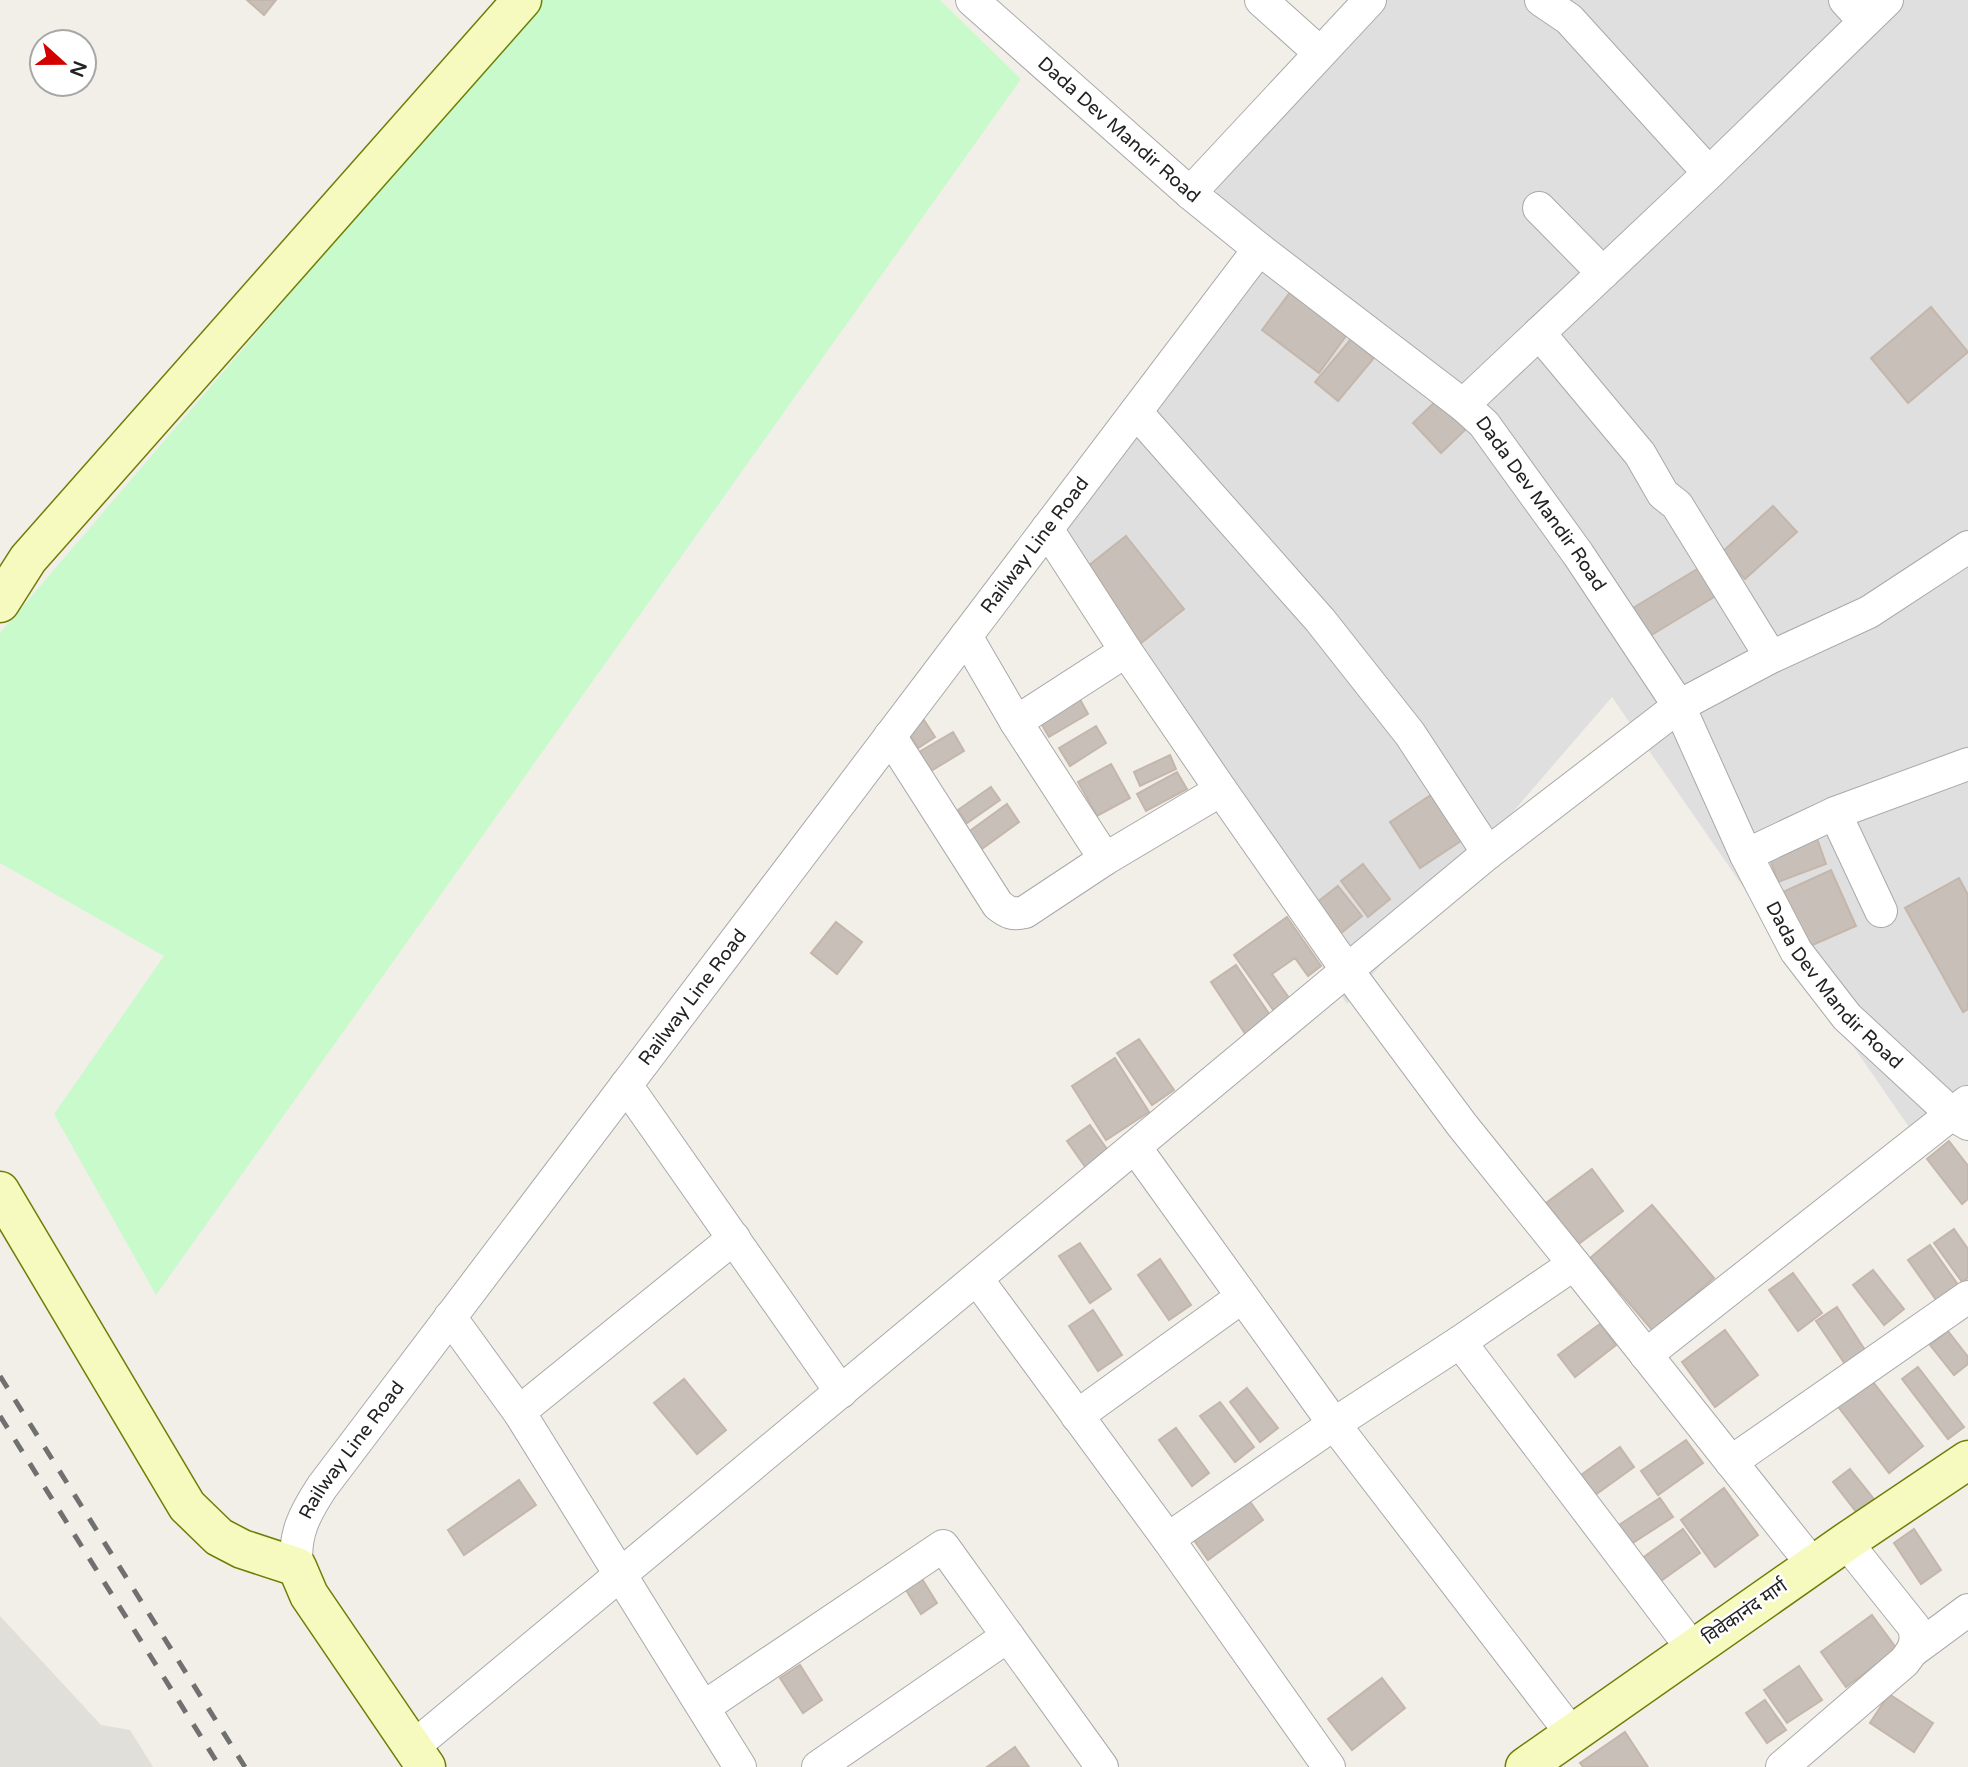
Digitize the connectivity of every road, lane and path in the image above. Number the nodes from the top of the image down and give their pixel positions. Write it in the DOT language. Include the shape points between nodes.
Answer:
graph roads {
  1 [pos="522,0"];
  2 [pos="972,0"];
  3 [pos="1261,0"];
  4 [pos="1370,0"];
  5 [pos="1541,0"];
  6 [pos="1865,7"];
  7 [pos="1320,53"];
  8 [pos="1709,173"];
  9 [pos="1190,193"];
  10 [pos="1539,208"];
  11 [pos="1259,248"];
  12 [pos="1603,273"];
  13 [pos="1539,333"];
  14 [pos="1463,405"];
  15 [pos="1136,412"];
  16 [pos="1047,529"];
  17 [pos="1968,547"];
  18 [pos="14,571"];
  19 [pos="0,603"];
  20 [pos="965,636"];
  21 [pos="1126,651"];
  22 [pos="1771,657"];
  23 [pos="1679,706"];
  24 [pos="1016,722"];
  25 [pos="890,736"];
  26 [pos="1968,764"];
  27 [pos="1221,790"];
  28 [pos="1835,813"];
  29 [pos="1488,853"];
  30 [pos="1746,855"];
  31 [pos="1105,859"];
  32 [pos="1881,911"];
  33 [pos="1347,970"];
  34 [pos="626,1085"];
  35 [pos="1963,1114"];
  36 [pos="1135,1147"];
  37 [pos="0,1191"];
  38 [pos="734,1238"];
  39 [pos="1574,1264"];
  40 [pos="977,1279"];
  41 [pos="1242,1297"];
  42 [pos="1968,1297"];
  43 [pos="450,1317"];
  44 [pos="1460,1342"];
  45 [pos="1646,1355"];
  46 [pos="841,1392"];
  47 [pos="519,1412"];
  48 [pos="1077,1416"];
  49 [pos="1334,1424"];
  50 [pos="1968,1460"];
  51 [pos="1731,1462"];
  52 [pos="1168,1539"];
  53 [pos="1846,1542"];
  54 [pos="1813,1565"];
  55 [pos="297,1567"];
  56 [pos="620,1575"];
  57 [pos="1968,1610"];
  58 [pos="1008,1636"];
  59 [pos="1692,1648"];
  60 [pos="1914,1650"];
  61 [pos="704,1707"];
  62 [pos="1573,1734"];
  63 [pos="419,1757"];
  64 [pos="1787,1766"];
  65 [pos="740,1767"];
  66 [pos="818,1767"];
  67 [pos="1102,1767"];
  68 [pos="1329,1767"];
  69 [pos="1525,1767"];
  1 -- 18 [label="street"];
  2 -- 9 [label="street, Dada Dev Mandir Road"];
  3 -- 7 [label="street"];
  4 -- 7 [label="street"];
  5 -- 8 [label="street" via="1569,19"];
  6 -- 8 [label="street"];
  7 -- 9 [label="street"];
  8 -- 12 [label="street"];
  9 -- 11 [label="street, Dada Dev Mandir Road"];
  10 -- 12 [label="street"];
  11 -- 14 [label="street, Dada Dev Mandir Road"];
  11 -- 15 [label="street, Railway Line Road"];
  12 -- 13 [label="street"];
  13 -- 14 [label="street"];
  13 -- 22 [label="street" via="1640,454 1663,494 1677,505"];
  14 -- 23 [label="street, Dada Dev Mandir Road" via="1484,424 1578,554"];
  15 -- 16 [label="street, Railway Line Road"];
  15 -- 29 [label="street" via="1320,620 1410,734"];
  16 -- 20 [label="street, Railway Line Road"];
  16 -- 21 [label="street"];
  17 -- 22 [label="street" via="1869,612"];
  18 -- 19 [label="street"];
  20 -- 24 [label="street"];
  20 -- 25 [label="street, Railway Line Road"];
  21 -- 24 [label="street"];
  21 -- 27 [label="street"];
  22 -- 23 [label="street"];
  23 -- 29 [label="street"];
  23 -- 30 [label="street, Dada Dev Mandir Road"];
  24 -- 31 [label="street"];
  25 -- 31 [label="street" via="998,905 1007,912 1026,912"];
  25 -- 34 [label="street, Railway Line Road"];
  26 -- 28 [label="street"];
  27 -- 31 [label="street"];
  27 -- 33 [label="street"];
  28 -- 30 [label="street"];
  28 -- 32 [label="street"];
  29 -- 33 [label="street"];
  30 -- 35 [label="street, Dada Dev Mandir Road" via="1796,951 1847,1017"];
  33 -- 36 [label="street"];
  33 -- 39 [label="street" via="1462,1125"];
  34 -- 38 [label="street"];
  34 -- 43 [label="street, Railway Line Road"];
  35 -- 45 [label="street"];
  36 -- 40 [label="street"];
  36 -- 41 [label="street"];
  37 -- 55 [label="street" via="187,1506 219,1537"];
  38 -- 46 [label="street"];
  38 -- 47 [label="street"];
  39 -- 44 [label="street"];
  39 -- 45 [label="street"];
  40 -- 46 [label="street"];
  40 -- 48 [label="street"];
  41 -- 48 [label="street"];
  41 -- 49 [label="street"];
  42 -- 51 [label="street"];
  43 -- 47 [label="street"];
  43 -- 55 [label="street, Railway Line Road" via="309,1507 296,1540"];
  44 -- 49 [label="street"];
  44 -- 59 [label="street"];
  45 -- 51 [label="street"];
  46 -- 56 [label="street"];
  47 -- 56 [label="street"];
  48 -- 52 [label="street"];
  49 -- 52 [label="street"];
  49 -- 62 [label="street"];
  50 -- 53 [label="street, विवेकानंद मार्ग"];
  51 -- 54 [label="street"];
  52 -- 68 [label="street"];
  53 -- 54 [label="street, विवेकानंद मार्ग"];
  53 -- 60 [label="street" via="1914,1627"];
  54 -- 59 [label="street, विवेकानंद मार्ग"];
  55 -- 63 [label="street, Railway Line Road" via="309,1595"];
  56 -- 61 [label="street"];
  56 -- 63 [label="street"];
  57 -- 60 [label="street"];
  58 -- 61 [label="street" via="943,1546"];
  58 -- 66 [label="street"];
  58 -- 67 [label="street"];
  59 -- 62 [label="street, विवेकानंद मार्ग"];
  60 -- 64 [label="street"];
  61 -- 65 [label="street"];
  62 -- 69 [label="street, विवेकानंद मार्ग"];
}
